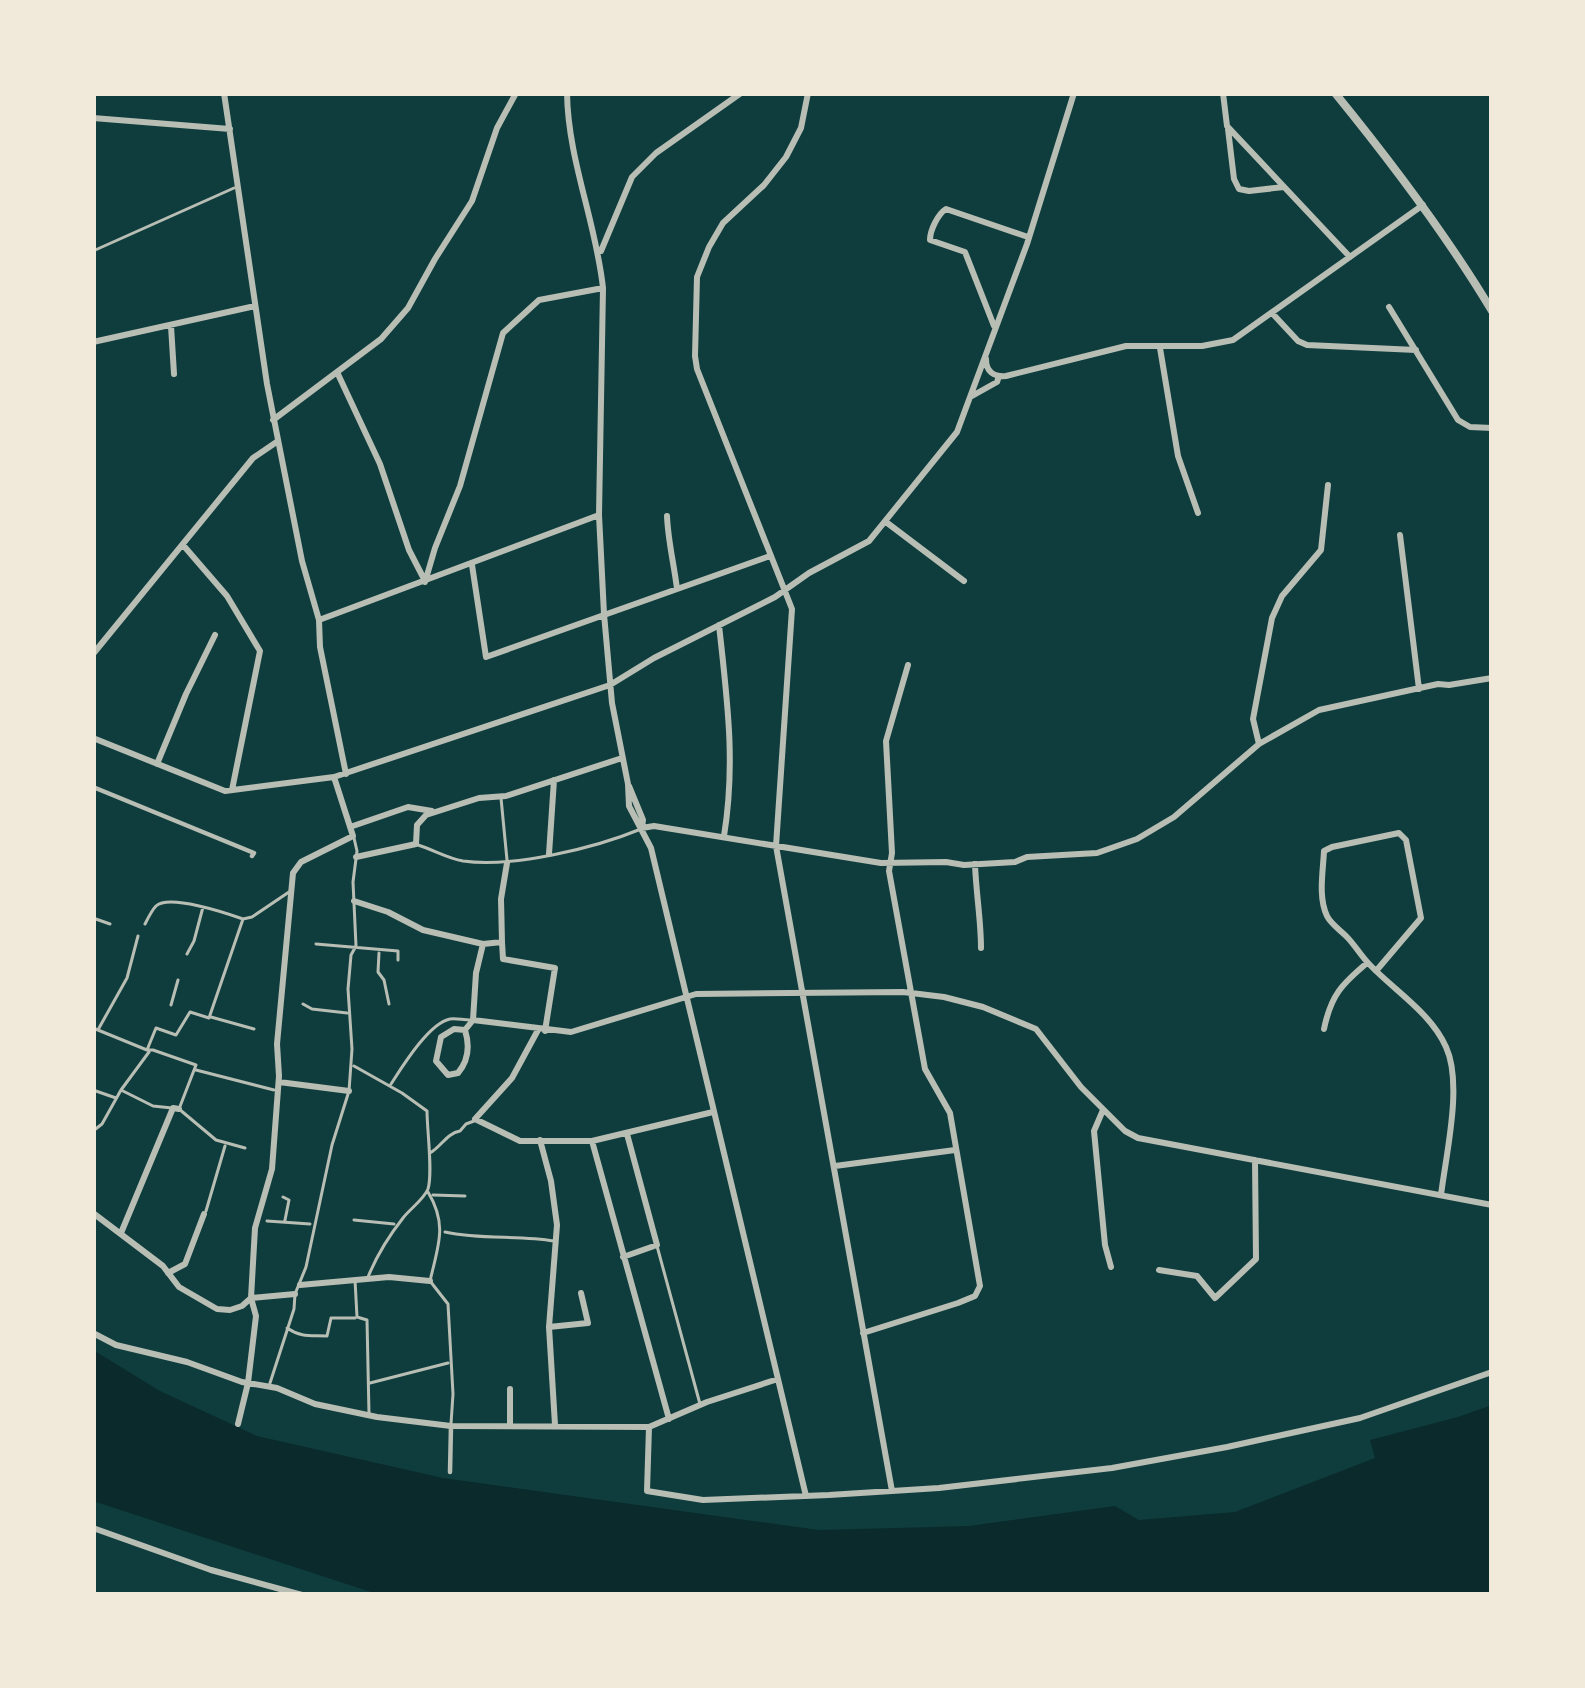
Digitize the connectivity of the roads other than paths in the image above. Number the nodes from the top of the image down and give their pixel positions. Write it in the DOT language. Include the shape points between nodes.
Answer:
graph roads {
  1 [pos="224,93"];
  2 [pos="516,93"];
  3 [pos="567,93"];
  4 [pos="741,93"];
  5 [pos="808,93"];
  6 [pos="1074,93"];
  7 [pos="1223,93"];
  8 [pos="1335,93"];
  9 [pos="93,118"];
  10 [pos="1227,126"];
  11 [pos="230,129"];
  12 [pos="238,185"];
  13 [pos="1284,187"];
  14 [pos="1423,206"];
  15 [pos="1029,237"];
  16 [pos="93,250"];
  17 [pos="599,254"];
  18 [pos="1350,257"];
  19 [pos="603,288"];
  20 [pos="255,306"];
  21 [pos="1389,308"];
  22 [pos="1492,311"];
  23 [pos="1272,314"];
  24 [pos="170,326"];
  25 [pos="996,329"];
  26 [pos="93,342"];
  27 [pos="1160,346"];
  28 [pos="1416,350"];
  29 [pos="986,356"];
  30 [pos="337,371"];
  31 [pos="174,374"];
  32 [pos="999,376"];
  33 [pos="970,398"];
  34 [pos="274,420"];
  35 [pos="1492,428"];
  36 [pos="278,441"];
  37 [pos="1328,484"];
  38 [pos="1198,513"];
  39 [pos="599,515"];
  40 [pos="667,516"];
  41 [pos="886,522"];
  42 [pos="1400,535"];
  43 [pos="182,544"];
  44 [pos="770,556"];
  45 [pos="472,565"];
  46 [pos="964,581"];
  47 [pos="425,582"];
  48 [pos="677,589"];
  49 [pos="785,590"];
  50 [pos="604,614"];
  51 [pos="319,620"];
  52 [pos="719,625"];
  53 [pos="215,635"];
  54 [pos="93,654"];
  55 [pos="908,665"];
  56 [pos="1492,678"];
  57 [pos="610,685"];
  58 [pos="1419,689"];
  59 [pos="93,738"];
  60 [pos="1259,744"];
  61 [pos="622,758"];
  62 [pos="158,764"];
  63 [pos="346,774"];
  64 [pos="334,778"];
  65 [pos="554,781"];
  66 [pos="93,788"];
  67 [pos="232,790"];
  68 [pos="501,796"];
  69 [pos="438,811"];
  70 [pos="643,828"];
  71 [pos="351,832"];
  72 [pos="724,838"];
  73 [pos="416,844"];
  74 [pos="776,846"];
  75 [pos="549,854"];
  76 [pos="252,856"];
  77 [pos="356,857"];
  78 [pos="507,862"];
  79 [pos="890,863"];
  80 [pos="974,865"];
  81 [pos="290,890"];
  82 [pos="354,901"];
  83 [pos="203,906"];
  84 [pos="93,918"];
  85 [pos="243,919"];
  86 [pos="110,924"];
  87 [pos="145,924"];
  88 [pos="138,936"];
  89 [pos="502,942"];
  90 [pos="316,944"];
  91 [pos="483,944"];
  92 [pos="355,948"];
  93 [pos="980,948"];
  94 [pos="379,951"];
  95 [pos="187,954"];
  96 [pos="398,960"];
  97 [pos="1367,963"];
  98 [pos="1376,971"];
  99 [pos="178,980"];
  100 [pos="804,993"];
  101 [pos="912,993"];
  102 [pos="688,995"];
  103 [pos="303,1004"];
  104 [pos="389,1004"];
  105 [pos="171,1005"];
  106 [pos="348,1013"];
  107 [pos="209,1017"];
  108 [pos="472,1020"];
  109 [pos="1324,1028"];
  110 [pos="96,1029"];
  111 [pos="254,1029"];
  112 [pos="465,1030"];
  113 [pos="542,1031"];
  114 [pos="149,1050"];
  115 [pos="352,1066"];
  116 [pos="195,1068"];
  117 [pos="389,1085"];
  118 [pos="278,1087"];
  119 [pos="93,1090"];
  120 [pos="121,1090"];
  121 [pos="349,1090"];
  122 [pos="118,1099"];
  123 [pos="176,1109"];
  124 [pos="1103,1110"];
  125 [pos="713,1112"];
  126 [pos="476,1119"];
  127 [pos="93,1131"];
  128 [pos="627,1134"];
  129 [pos="541,1140"];
  130 [pos="592,1141"];
  131 [pos="226,1144"];
  132 [pos="245,1148"];
  133 [pos="956,1150"];
  134 [pos="429,1154"];
  135 [pos="1255,1160"];
  136 [pos="835,1166"];
  137 [pos="430,1193"];
  138 [pos="1442,1195"];
  139 [pos="465,1196"];
  140 [pos="283,1197"];
  141 [pos="1492,1205"];
  142 [pos="93,1213"];
  143 [pos="204,1214"];
  144 [pos="354,1220"];
  145 [pos="267,1221"];
  146 [pos="285,1221"];
  147 [pos="310,1224"];
  148 [pos="398,1225"];
  149 [pos="442,1232"];
  150 [pos="121,1233"];
  151 [pos="556,1241"];
  152 [pos="657,1245"];
  153 [pos="623,1257"];
  154 [pos="1112,1267"];
  155 [pos="1159,1270"];
  156 [pos="168,1273"];
  157 [pos="367,1278"];
  158 [pos="355,1279"];
  159 [pos="430,1281"];
  160 [pos="300,1285"];
  161 [pos="581,1293"];
  162 [pos="295,1294"];
  163 [pos="251,1298"];
  164 [pos="357,1317"];
  165 [pos="549,1327"];
  166 [pos="287,1328"];
  167 [pos="93,1333"];
  168 [pos="863,1333"];
  169 [pos="450,1363"];
  170 [pos="1492,1372"];
  171 [pos="778,1379"];
  172 [pos="248,1383"];
  173 [pos="368,1383"];
  174 [pos="269,1387"];
  175 [pos="510,1389"];
  176 [pos="700,1406"];
  177 [pos="369,1415"];
  178 [pos="669,1419"];
  179 [pos="238,1424"];
  180 [pos="555,1425"];
  181 [pos="451,1426"];
  182 [pos="510,1426"];
  183 [pos="649,1427"];
  184 [pos="450,1472"];
  185 [pos="892,1491"];
  186 [pos="806,1496"];
  187 [pos="93,1528"];
  188 [pos="277,1592"];
  189 [pos="302,1595"];
  1 -- 11 [label="street"];
  2 -- 30 [label="street" via="472,200 408,308 381,340"];
  3 -- 17 [label="street"];
  4 -- 17 [label="street" via="632,176"];
  5 -- 44 [label="street" via="786,157 722,223 695,298 698,369"];
  6 -- 15 [label="street"];
  7 -- 10 [label="street"];
  8 -- 14 [label="street"];
  9 -- 11 [label="street"];
  10 -- 13 [label="street"];
  10 -- 13 [label="street" via="1239,189"];
  11 -- 12 [label="street"];
  12 -- 16 [label="lane"];
  12 -- 20 [label="street"];
  13 -- 18 [label="street"];
  14 -- 18 [label="street"];
  14 -- 22 [label="street"];
  15 -- 25 [label="street"];
  15 -- 25 [label="street" via="946,209 930,234 965,252"];
  17 -- 19 [label="street"];
  18 -- 23 [label="street"];
  19 -- 39 [label="street"];
  19 -- 47 [label="street" via="539,300 503,333"];
  20 -- 24 [label="street"];
  20 -- 34 [label="street"];
  21 -- 28 [label="street"];
  23 -- 27 [label="street" via="1232,340"];
  23 -- 28 [label="street" via="1306,345"];
  24 -- 26 [label="street"];
  24 -- 31 [label="street"];
  25 -- 29 [label="street"];
  27 -- 32 [label="street" via="1126,346"];
  27 -- 38 [label="street" via="1178,456"];
  28 -- 35 [label="street" via="1458,420"];
  29 -- 32 [label="street"];
  29 -- 33 [label="street"];
  30 -- 34 [label="street"];
  30 -- 47 [label="street"];
  32 -- 33 [label="street"];
  33 -- 41 [label="street" via="951,441"];
  34 -- 36 [label="street"];
  36 -- 43 [label="street" via="253,458"];
  36 -- 51 [label="street"];
  37 -- 60 [label="street" via="1321,550 1272,619 1253,719"];
  39 -- 45 [label="street"];
  39 -- 50 [label="street"];
  40 -- 48 [label="street"];
  41 -- 46 [label="street"];
  41 -- 49 [label="street" via="869,541"];
  42 -- 58 [label="street"];
  43 -- 54 [label="street"];
  43 -- 67 [label="street" via="260,651"];
  44 -- 48 [label="street"];
  44 -- 49 [label="street"];
  45 -- 47 [label="street"];
  45 -- 50 [label="street" via="486,657"];
  47 -- 51 [label="street"];
  48 -- 50 [label="street"];
  49 -- 52 [label="street"];
  49 -- 74 [label="street" via="792,609"];
  50 -- 57 [label="street"];
  51 -- 63 [label="street"];
  52 -- 57 [label="street"];
  52 -- 72 [label="street" via="731,731"];
  53 -- 62 [label="street"];
  55 -- 79 [label="street" via="886,741"];
  56 -- 58 [label="street"];
  57 -- 61 [label="street"];
  57 -- 63 [label="street"];
  58 -- 60 [label="street" via="1319,710"];
  59 -- 62 [label="street"];
  60 -- 80 [label="street" via="1137,838 1097,853"];
  61 -- 65 [label="street"];
  61 -- 70 [label="street" via="629,806"];
  62 -- 67 [label="street"];
  63 -- 64 [label="street"];
  64 -- 67 [label="street"];
  64 -- 71 [label="street"];
  65 -- 68 [label="street"];
  65 -- 75 [label="street"];
  66 -- 76 [label="street"];
  68 -- 69 [label="street"];
  68 -- 78 [label="lane"];
  69 -- 71 [label="street" via="408,807"];
  69 -- 73 [label="street" via="421,819"];
  70 -- 72 [label="street"];
  70 -- 75 [label="lane"];
  70 -- 102 [label="street"];
  71 -- 77 [label="lane"];
  71 -- 81 [label="street" via="302,862"];
  72 -- 74 [label="street"];
  73 -- 77 [label="street"];
  73 -- 78 [label="lane" via="462,860"];
  74 -- 79 [label="street"];
  74 -- 100 [label="street"];
  75 -- 78 [label="lane"];
  77 -- 82 [label="lane"];
  78 -- 89 [label="street"];
  79 -- 80 [label="street"];
  79 -- 101 [label="street"];
  80 -- 93 [label="street"];
  81 -- 85 [label="lane"];
  81 -- 118 [label="street"];
  82 -- 91 [label="street"];
  82 -- 92 [label="lane"];
  83 -- 85 [label="lane"];
  83 -- 87 [label="lane" via="160,903"];
  83 -- 95 [label="lane"];
  84 -- 86 [label="lane"];
  85 -- 107 [label="lane"];
  88 -- 110 [label="lane" via="127,978"];
  89 -- 91 [label="street"];
  89 -- 113 [label="street" via="502,959 555,968"];
  90 -- 92 [label="lane"];
  91 -- 108 [label="street"];
  92 -- 94 [label="lane"];
  92 -- 106 [label="lane"];
  94 -- 96 [label="lane" via="398,952"];
  94 -- 104 [label="lane"];
  97 -- 98 [label="street"];
  97 -- 98 [label="street" via="1328,919 1324,851 1399,833 1420,918"];
  97 -- 109 [label="street" via="1336,994"];
  98 -- 138 [label="street" via="1427,1019 1453,1069"];
  99 -- 105 [label="lane"];
  100 -- 101 [label="street"];
  100 -- 102 [label="street"];
  100 -- 136 [label="street"];
  101 -- 124 [label="street" via="983,1007 1036,1029"];
  101 -- 133 [label="street" via="925,1069 950,1113"];
  102 -- 113 [label="street" via="572,1033"];
  102 -- 125 [label="street"];
  103 -- 106 [label="lane"];
  106 -- 115 [label="lane"];
  107 -- 111 [label="lane"];
  107 -- 114 [label="lane" via="190,1012 176,1035 156,1028"];
  108 -- 112 [label="street"];
  108 -- 113 [label="street"];
  108 -- 117 [label="lane" via="439,1023"];
  110 -- 114 [label="lane"];
  112 -- 112 [label="street" via="441,1037 436,1061 448,1075 465,1065"];
  113 -- 126 [label="street"];
  114 -- 116 [label="lane"];
  114 -- 120 [label="lane"];
  115 -- 117 [label="lane"];
  115 -- 121 [label="lane"];
  116 -- 118 [label="lane"];
  116 -- 123 [label="lane"];
  117 -- 134 [label="lane" via="427,1111"];
  118 -- 121 [label="street"];
  118 -- 163 [label="street"];
  119 -- 122 [label="lane"];
  120 -- 122 [label="lane"];
  120 -- 123 [label="lane"];
  121 -- 160 [label="lane"];
  122 -- 127 [label="lane"];
  123 -- 131 [label="lane"];
  123 -- 150 [label="street"];
  124 -- 135 [label="street" via="1138,1138"];
  124 -- 154 [label="street" via="1094,1131"];
  125 -- 128 [label="street"];
  125 -- 171 [label="street"];
  126 -- 129 [label="street" via="520,1141"];
  126 -- 134 [label="lane"];
  128 -- 130 [label="street"];
  128 -- 152 [label="street"];
  129 -- 130 [label="street"];
  129 -- 151 [label="street"];
  130 -- 153 [label="street"];
  131 -- 132 [label="lane"];
  131 -- 143 [label="lane"];
  133 -- 136 [label="street"];
  133 -- 168 [label="street" via="980,1286 975,1296"];
  134 -- 137 [label="lane"];
  135 -- 138 [label="street"];
  135 -- 155 [label="street" via="1256,1259 1215,1298 1196,1276"];
  136 -- 168 [label="street"];
  137 -- 139 [label="lane"];
  137 -- 148 [label="lane"];
  137 -- 149 [label="lane"];
  138 -- 141 [label="street"];
  140 -- 146 [label="lane" via="290,1200"];
  142 -- 150 [label="street"];
  143 -- 156 [label="street" via="185,1264"];
  144 -- 148 [label="lane"];
  145 -- 146 [label="lane"];
  146 -- 147 [label="lane"];
  148 -- 157 [label="lane"];
  149 -- 151 [label="lane"];
  149 -- 159 [label="lane"];
  150 -- 156 [label="street"];
  151 -- 165 [label="street"];
  152 -- 153 [label="street"];
  152 -- 176 [label="lane"];
  153 -- 178 [label="street"];
  156 -- 163 [label="street" via="217,1309"];
  157 -- 158 [label="street"];
  157 -- 159 [label="street"];
  158 -- 160 [label="street"];
  158 -- 164 [label="lane"];
  159 -- 169 [label="lane" via="448,1304"];
  160 -- 162 [label="lane"];
  161 -- 165 [label="street" via="588,1323"];
  162 -- 163 [label="street"];
  162 -- 166 [label="lane"];
  163 -- 172 [label="street"];
  164 -- 166 [label="lane" via="331,1318 326,1336"];
  164 -- 173 [label="lane" via="367,1320"];
  165 -- 180 [label="street"];
  166 -- 174 [label="lane"];
  167 -- 172 [label="street"];
  168 -- 185 [label="street"];
  169 -- 173 [label="lane"];
  169 -- 181 [label="lane"];
  170 -- 185 [label="street" via="1360,1418 1227,1447"];
  171 -- 176 [label="street"];
  171 -- 186 [label="street"];
  172 -- 174 [label="street"];
  172 -- 179 [label="street"];
  173 -- 177 [label="lane"];
  174 -- 177 [label="street"];
  175 -- 182 [label="street"];
  176 -- 178 [label="street"];
  177 -- 181 [label="street"];
  178 -- 183 [label="street"];
  180 -- 182 [label="street"];
  180 -- 183 [label="street"];
  181 -- 182 [label="street"];
  181 -- 184 [label="street"];
  183 -- 186 [label="street" via="647,1492"];
  185 -- 186 [label="street"];
  187 -- 188 [label="street"];
  188 -- 189 [label="street"];
}
